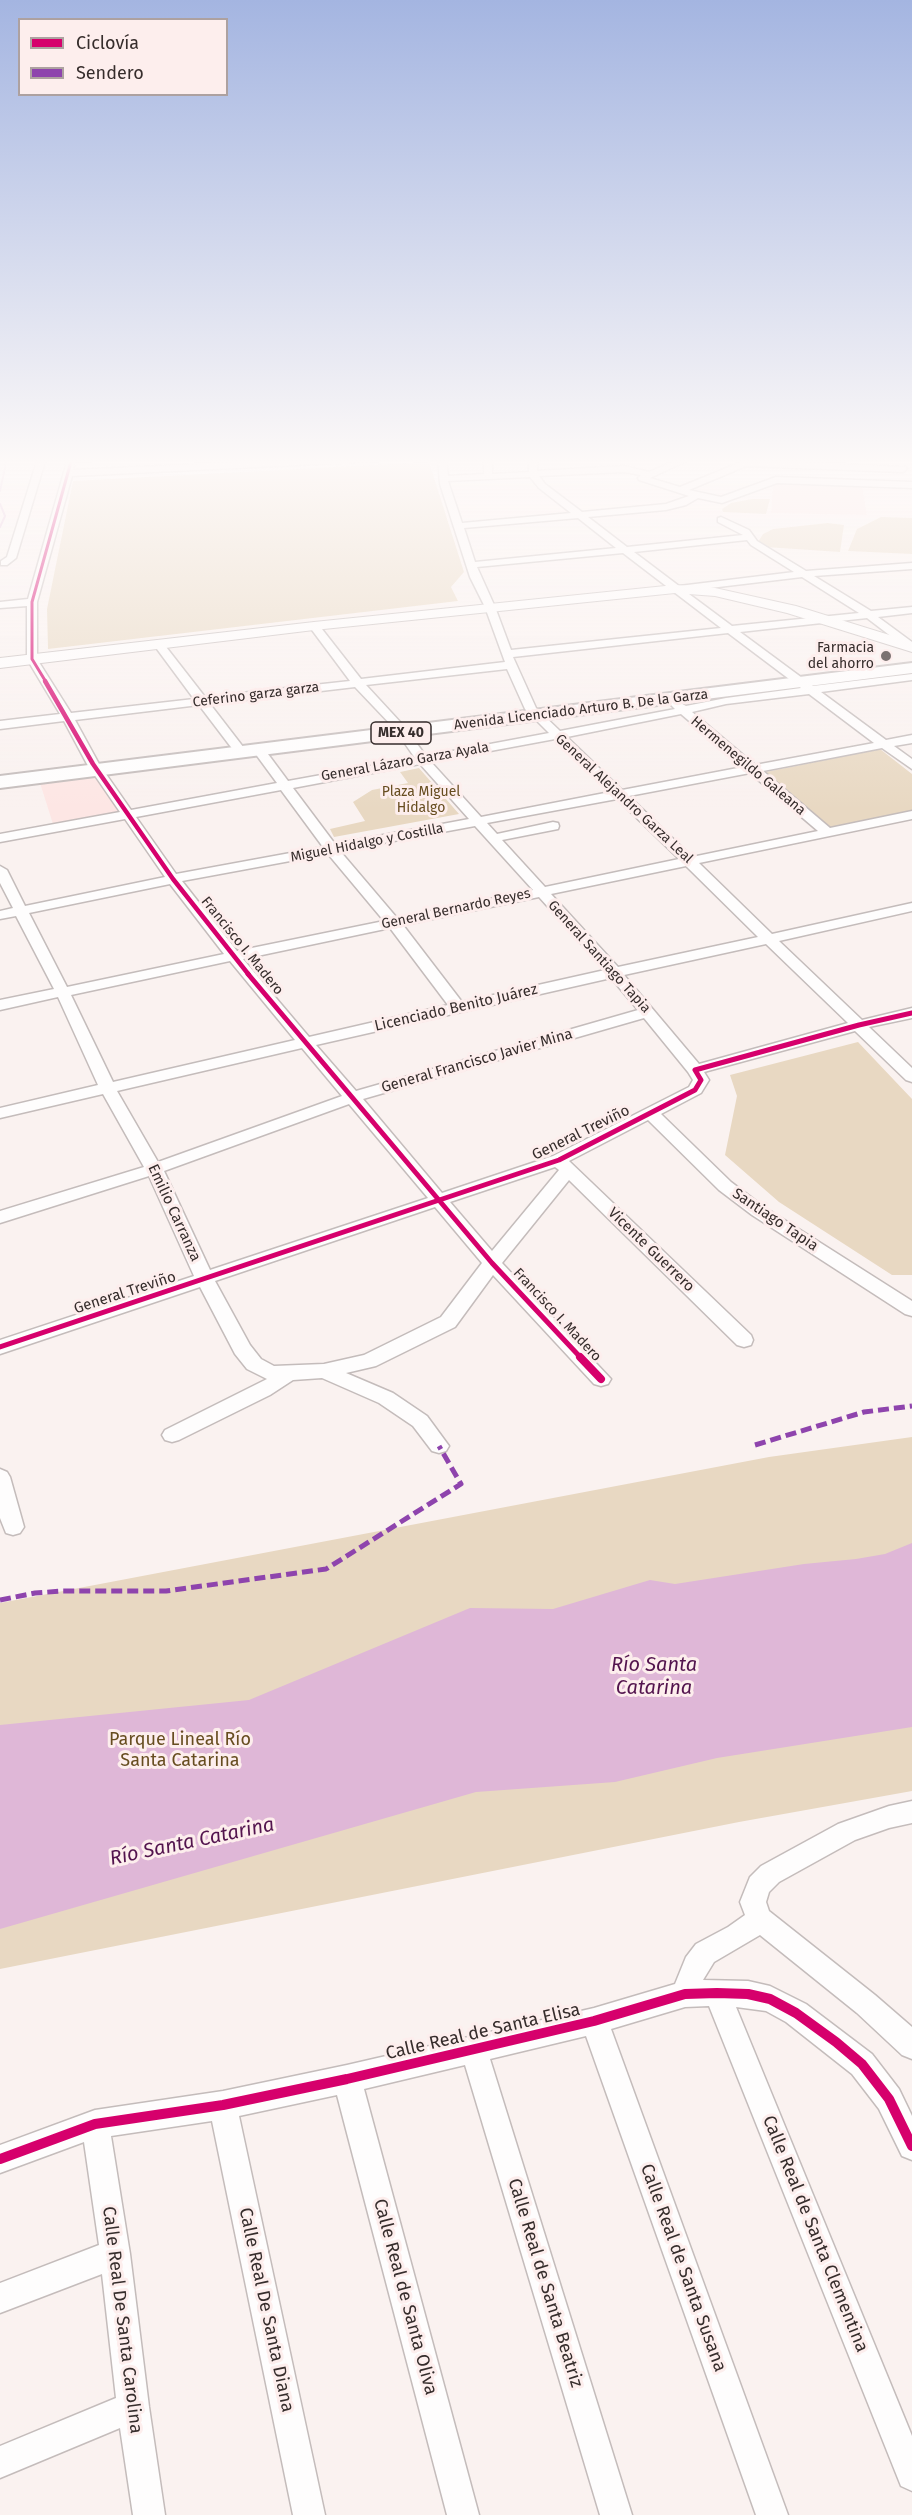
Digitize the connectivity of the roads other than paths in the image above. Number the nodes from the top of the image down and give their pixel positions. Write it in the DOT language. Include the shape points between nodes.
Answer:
graph roads {
  1 [pos="40,575"];
  2 [pos="475,575"];
  3 [pos="657,575"];
  4 [pos="793,575"];
  5 [pos="807,575"];
  6 [pos="675,589"];
  7 [pos="32,602"];
  8 [pos="0,605"];
  9 [pos="490,607"];
  10 [pos="912,610"];
  11 [pos="868,614"];
  12 [pos="827,619"];
  13 [pos="314,626"];
  14 [pos="729,629"];
  15 [pos="159,645"];
  16 [pos="910,646"];
  17 [pos="32,659"];
  18 [pos="510,659"];
  19 [pos="0,663"];
  20 [pos="912,668"];
  21 [pos="912,677"];
  22 [pos="357,682"];
  23 [pos="806,686"];
  24 [pos="205,702"];
  25 [pos="676,704"];
  26 [pos="536,715"];
  27 [pos="69,718"];
  28 [pos="0,724"];
  29 [pos="403,732"];
  30 [pos="556,734"];
  31 [pos="912,739"];
  32 [pos="883,743"];
  33 [pos="250,750"];
  34 [pos="422,759"];
  35 [pos="912,765"];
  36 [pos="98,770"];
  37 [pos="750,770"];
  38 [pos="0,782"];
  39 [pos="284,785"];
  40 [pos="620,794"];
  41 [pos="127,813"];
  42 [pos="912,815"];
  43 [pos="480,821"];
  44 [pos="553,826"];
  45 [pos="827,832"];
  46 [pos="0,838"];
  47 [pos="495,838"];
  48 [pos="332,850"];
  49 [pos="690,860"];
  50 [pos="0,870"];
  51 [pos="173,879"];
  52 [pos="539,891"];
  53 [pos="911,907"];
  54 [pos="22,911"];
  55 [pos="0,915"];
  56 [pos="393,922"];
  57 [pos="770,938"];
  58 [pos="232,955"];
  59 [pos="614,972"];
  60 [pos="62,992"];
  61 [pos="0,1005"];
  62 [pos="458,1007"];
  63 [pos="648,1012"];
  64 [pos="912,1013"];
  65 [pos="859,1025"];
  66 [pos="305,1043"];
  67 [pos="695,1070"];
  68 [pos="912,1077"];
  69 [pos="108,1089"];
  70 [pos="353,1097"];
  71 [pos="0,1113"];
  72 [pos="650,1113"];
  73 [pos="563,1165"];
  74 [pos="154,1169"];
  75 [pos="441,1202"];
  76 [pos="0,1217"];
  77 [pos="492,1263"];
  78 [pos="205,1279"];
  79 [pos="912,1310"];
  80 [pos="744,1340"];
  81 [pos="0,1347"];
  82 [pos="324,1371"];
  83 [pos="289,1374"];
  84 [pos="601,1379"];
  85 [pos="172,1435"];
  86 [pos="439,1446"];
  87 [pos="0,1477"];
  88 [pos="13,1527"];
  89 [pos="912,1812"];
  90 [pos="760,1919"];
  91 [pos="717,1993"];
  92 [pos="685,1994"];
  93 [pos="594,2021"];
  94 [pos="912,2045"];
  95 [pos="474,2051"];
  96 [pos="347,2079"];
  97 [pos="223,2105"];
  98 [pos="95,2124"];
  99 [pos="912,2146"];
  100 [pos="0,2159"];
  101 [pos="115,2254"];
  102 [pos="0,2298"];
  103 [pos="133,2407"];
  104 [pos="0,2462"];
  105 [pos="912,2475"];
  106 [pos="150,2515"];
  107 [pos="309,2515"];
  108 [pos="463,2515"];
  109 [pos="616,2515"];
  110 [pos="772,2515"];
  1 -- 7 [label="street"];
  2 -- 9 [label="street, General Alejandro Garza Leal"];
  3 -- 6 [label="street"];
  4 -- 6 [label="street"];
  5 -- 11 [label="street"];
  6 -- 9 [label="street"];
  6 -- 12 [label="street" via="715,592"];
  6 -- 14 [label="street"];
  7 -- 8 [label="street"];
  7 -- 17 [label="street"];
  9 -- 13 [label="street"];
  9 -- 18 [label="street, General Alejandro Garza Leal"];
  10 -- 11 [label="street, Ceferino garza garza"];
  11 -- 12 [label="street, Ceferino garza garza"];
  11 -- 16 [label="street"];
  12 -- 14 [label="street, Ceferino garza garza"];
  12 -- 16 [label="street"];
  13 -- 15 [label="street"];
  13 -- 22 [label="street, General Santiago Tapia"];
  14 -- 18 [label="street, Ceferino garza garza"];
  14 -- 23 [label="street"];
  15 -- 17 [label="street"];
  15 -- 24 [label="street"];
  17 -- 19 [label="street"];
  17 -- 27 [label="street, Francisco I. Madero"];
  18 -- 22 [label="street, Ceferino garza garza"];
  18 -- 26 [label="street, General Alejandro Garza Leal"];
  20 -- 23 [label="main road, Avenida Licenciado Arturo B. De la Garza / MEX 40"];
  21 -- 23 [label="street"];
  22 -- 24 [label="street, Ceferino garza garza"];
  22 -- 29 [label="street, General Santiago Tapia"];
  23 -- 25 [label="main road, Avenida Licenciado Arturo B. De la Garza / MEX 40"];
  23 -- 32 [label="street"];
  24 -- 27 [label="street, Ceferino garza garza"];
  24 -- 33 [label="street"];
  25 -- 26 [label="main road, Avenida Licenciado Arturo B. De la Garza / MEX 40"];
  25 -- 30 [label="street, General Lázaro Garza Ayala" via="654,717"];
  25 -- 37 [label="street, Hermenegildo Galeana"];
  26 -- 29 [label="main road, Avenida Licenciado Arturo B. De la Garza / MEX 40"];
  26 -- 30 [label="street, General Alejandro Garza Leal"];
  27 -- 28 [label="street, Ceferino garza garza"];
  27 -- 36 [label="street, Francisco I. Madero"];
  29 -- 33 [label="main road, Avenida Licenciado Arturo B. De la Garza / MEX 40"];
  29 -- 34 [label="street, General Santiago Tapia"];
  30 -- 34 [label="street, General Lázaro Garza Ayala"];
  30 -- 40 [label="street, General Alejandro Garza Leal"];
  31 -- 32 [label="street, Miguel Hidalgo y Costilla"];
  32 -- 35 [label="street"];
  32 -- 37 [label="street, Miguel Hidalgo y Costilla"];
  33 -- 36 [label="main road, Avenida Licenciado Arturo B. De la Garza / MEX 40"];
  33 -- 39 [label="street"];
  34 -- 39 [label="street, General Lázaro Garza Ayala"];
  34 -- 43 [label="street, General Santiago Tapia"];
  36 -- 38 [label="main road, Avenida Licenciado Arturo B. De la Garza / MEX 40"];
  36 -- 41 [label="street, Francisco I. Madero"];
  37 -- 40 [label="street, Miguel Hidalgo y Costilla"];
  37 -- 45 [label="street, Hermenegildo Galeana"];
  39 -- 41 [label="street, General Lázaro Garza Ayala"];
  39 -- 48 [label="street"];
  40 -- 43 [label="street, Miguel Hidalgo y Costilla"];
  40 -- 49 [label="street, General Alejandro Garza Leal"];
  41 -- 46 [label="street, General Lázaro Garza Ayala"];
  41 -- 51 [label="street, Francisco I. Madero"];
  42 -- 45 [label="street, General Bernardo Reyes"];
  43 -- 47 [label="street, General Santiago Tapia"];
  43 -- 48 [label="street, Miguel Hidalgo y Costilla"];
  44 -- 47 [label="street"];
  45 -- 49 [label="street, General Bernardo Reyes"];
  47 -- 52 [label="street, General Santiago Tapia"];
  48 -- 51 [label="street, Miguel Hidalgo y Costilla"];
  48 -- 56 [label="street"];
  49 -- 52 [label="street, General Bernardo Reyes"];
  49 -- 57 [label="street, General Alejandro Garza Leal"];
  50 -- 54 [label="street, Emilio Carranza"];
  51 -- 54 [label="street, Miguel Hidalgo y Costilla"];
  51 -- 58 [label="street, Francisco I. Madero"];
  52 -- 56 [label="street, General Bernardo Reyes"];
  52 -- 59 [label="street, General Santiago Tapia"];
  53 -- 57 [label="street, Licenciado Benito Juárez"];
  54 -- 55 [label="street, Miguel Hidalgo y Costilla"];
  54 -- 60 [label="street, Emilio Carranza"];
  56 -- 58 [label="street, General Bernardo Reyes"];
  56 -- 62 [label="street"];
  57 -- 59 [label="street, Licenciado Benito Juárez"];
  57 -- 65 [label="street, General Alejandro Garza Leal"];
  58 -- 60 [label="street, General Bernardo Reyes"];
  58 -- 66 [label="street, Francisco I. Madero"];
  59 -- 62 [label="street, Licenciado Benito Juárez"];
  59 -- 63 [label="street, General Santiago Tapia"];
  60 -- 61 [label="street, General Bernardo Reyes"];
  60 -- 69 [label="street, Emilio Carranza"];
  62 -- 66 [label="street, Licenciado Benito Juárez"];
  63 -- 67 [label="street, General Santiago Tapia"];
  63 -- 70 [label="street, General Francisco Javier Mina"];
  64 -- 65 [label="street"];
  65 -- 67 [label="street"];
  65 -- 68 [label="street, General Alejandro Garza Leal"];
  66 -- 69 [label="street, Licenciado Benito Juárez"];
  66 -- 70 [label="street, Francisco I. Madero"];
  67 -- 72 [label="street, General Treviño" via="701,1080 695,1090"];
  69 -- 71 [label="street, Licenciado Benito Juárez"];
  69 -- 74 [label="street, Emilio Carranza"];
  70 -- 74 [label="street, General Francisco Javier Mina"];
  70 -- 75 [label="street, Francisco I. Madero"];
  72 -- 73 [label="street, General Treviño"];
  72 -- 79 [label="street, Santiago Tapia" via="725,1186 758,1211"];
  73 -- 75 [label="street, General Treviño"];
  73 -- 77 [label="street"];
  73 -- 80 [label="street, Vicente Guerrero"];
  74 -- 76 [label="street, General Francisco Javier Mina"];
  74 -- 78 [label="street, Emilio Carranza"];
  75 -- 77 [label="street, Francisco I. Madero"];
  75 -- 78 [label="street, General Treviño"];
  77 -- 82 [label="street" via="448,1322 369,1361"];
  77 -- 84 [label="street, Francisco I. Madero"];
  78 -- 81 [label="street, General Treviño"];
  78 -- 83 [label="street, Emilio Carranza" via="254,1364 271,1373"];
  82 -- 83 [label="street, Emilio Carranza"];
  82 -- 86 [label="street, Emilio Carranza" via="403,1408 420,1421"];
  83 -- 85 [label="street"];
  87 -- 88 [label="street"];
  89 -- 90 [label="street" via="847,1832 770,1874 759,1886 753,1902"];
  90 -- 92 [label="street" via="705,1953 695,1966"];
  90 -- 94 [label="street"];
  91 -- 92 [label="street, Calle Real de Santa Elisa"];
  91 -- 99 [label="street, Calle Real de Santa Elisa" via="748,1994 770,2000 836,2042 862,2064 889,2099"];
  91 -- 105 [label="street, Calle Real de Santa Clementina"];
  92 -- 93 [label="street, Calle Real de Santa Elisa"];
  93 -- 95 [label="street, Calle Real de Santa Elisa"];
  93 -- 110 [label="street, Calle Real de Santa Susana"];
  95 -- 96 [label="street, Calle Real de Santa Elisa"];
  95 -- 109 [label="street, Calle Real de Santa Beatriz"];
  96 -- 97 [label="street, Calle Real de Santa Elisa"];
  96 -- 108 [label="street, Calle Real de Santa Oliva"];
  97 -- 98 [label="street, Calle Real de Santa Elisa"];
  97 -- 107 [label="street, Calle Real De Santa Diana"];
  98 -- 100 [label="street, Calle Real de Santa Elisa"];
  98 -- 101 [label="street, Calle Real De Santa Carolina"];
  101 -- 102 [label="street"];
  101 -- 103 [label="street, Calle Real De Santa Carolina"];
  103 -- 104 [label="street"];
  103 -- 106 [label="street, Calle Real De Santa Carolina"];
}
